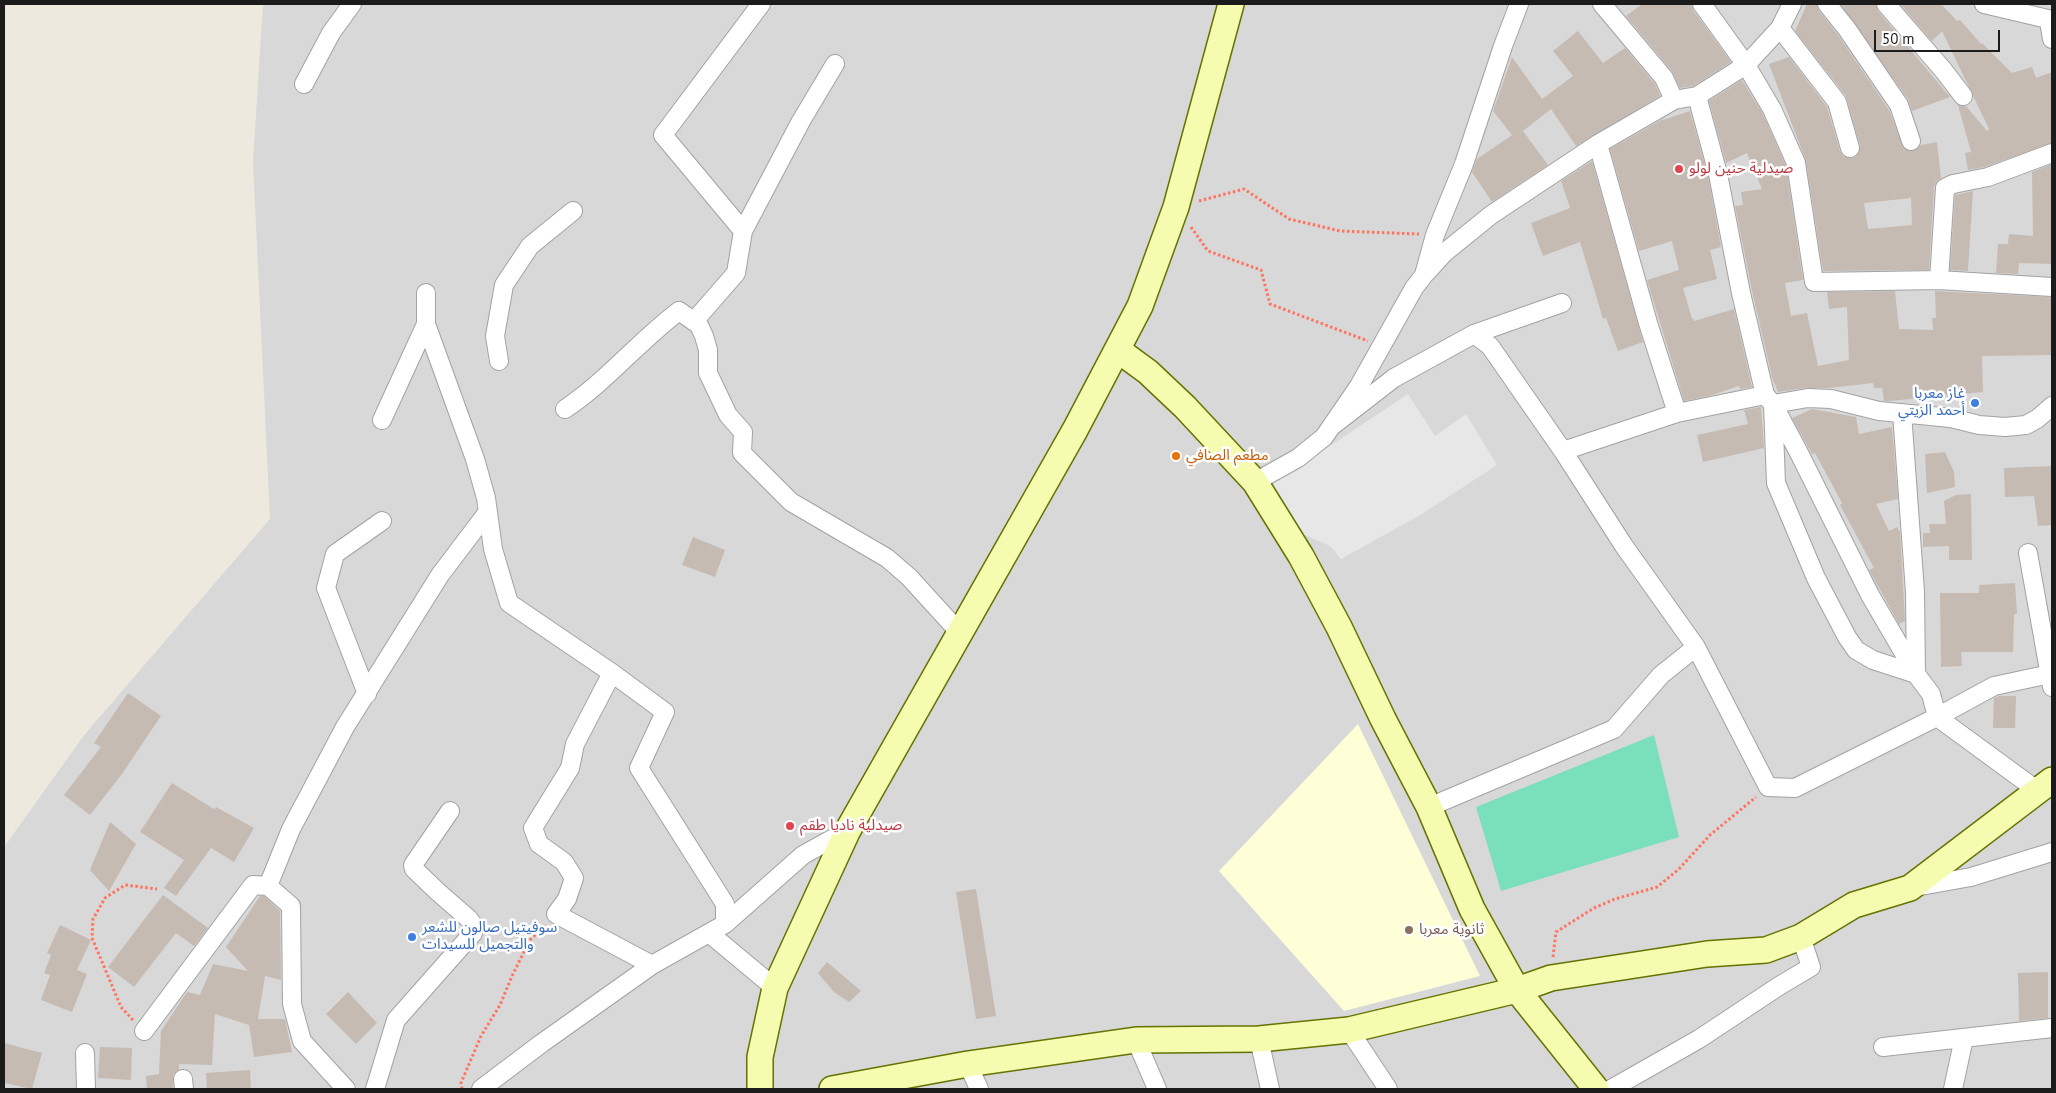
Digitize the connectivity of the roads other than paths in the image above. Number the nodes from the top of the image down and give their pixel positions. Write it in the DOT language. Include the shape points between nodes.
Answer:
graph roads {
  1 [pos="352,4"];
  2 [pos="761,4"];
  3 [pos="1231,4"];
  4 [pos="1519,4"];
  5 [pos="1602,4"];
  6 [pos="1702,4"];
  7 [pos="1792,4"];
  8 [pos="1827,4"];
  9 [pos="1886,4"];
  10 [pos="1984,4"];
  11 [pos="2051,21"];
  12 [pos="1780,28"];
  13 [pos="2052,39"];
  14 [pos="835,64"];
  15 [pos="1746,65"];
  16 [pos="304,84"];
  17 [pos="1697,96"];
  18 [pos="1963,96"];
  19 [pos="1674,100"];
  20 [pos="1911,141"];
  21 [pos="1598,144"];
  22 [pos="1850,148"];
  23 [pos="2052,153"];
  24 [pos="574,211"];
  25 [pos="742,231"];
  26 [pos="1424,274"];
  27 [pos="1939,280"];
  28 [pos="2052,287"];
  29 [pos="426,293"];
  30 [pos="1562,303"];
  31 [pos="426,324"];
  32 [pos="699,325"];
  33 [pos="1474,334"];
  34 [pos="1118,350"];
  35 [pos="499,361"];
  36 [pos="1769,400"];
  37 [pos="2052,406"];
  38 [pos="565,409"];
  39 [pos="1902,413"];
  40 [pos="1677,414"];
  41 [pos="382,420"];
  42 [pos="1332,426"];
  43 [pos="1563,451"];
  44 [pos="1255,482"];
  45 [pos="486,513"];
  46 [pos="382,521"];
  47 [pos="2028,553"];
  48 [pos="960,633"];
  49 [pos="1696,647"];
  50 [pos="612,673"];
  51 [pos="1916,674"];
  52 [pos="2051,680"];
  53 [pos="367,694"];
  54 [pos="1937,717"];
  55 [pos="2045,786"];
  56 [pos="1429,807"];
  57 [pos="450,811"];
  58 [pos="848,830"];
  59 [pos="2052,852"];
  60 [pos="268,886"];
  61 [pos="1910,888"];
  62 [pos="725,924"];
  63 [pos="709,933"];
  64 [pos="1800,937"];
  65 [pos="652,965"];
  66 [pos="775,988"];
  67 [pos="1517,990"];
  68 [pos="2052,1028"];
  69 [pos="1349,1030"];
  70 [pos="144,1031"];
  71 [pos="1964,1038"];
  72 [pos="1259,1039"];
  73 [pos="1136,1040"];
  74 [pos="1883,1047"];
  75 [pos="85,1053"];
  76 [pos="968,1064"];
  77 [pos="86,1089"];
  78 [pos="346,1089"];
  79 [pos="375,1089"];
  80 [pos="481,1089"];
  81 [pos="760,1089"];
  82 [pos="832,1089"];
  83 [pos="979,1089"];
  84 [pos="1157,1089"];
  85 [pos="1270,1089"];
  86 [pos="1388,1089"];
  87 [pos="1596,1089"];
  88 [pos="1611,1089"];
  89 [pos="1953,1089"];
  1 -- 16 [label="street" via="331,33"];
  2 -- 25 [label="street" via="663,135"];
  3 -- 34 [label="main road" via="1176,207 1140,306"];
  4 -- 26 [label="street" via="1464,164 1435,235"];
  5 -- 19 [label="street" via="1664,78"];
  6 -- 15 [label="street"];
  7 -- 12 [label="street"];
  8 -- 20 [label="street" via="1899,105"];
  9 -- 18 [label="street"];
  10 -- 11 [label="street"];
  11 -- 13 [label="street"];
  12 -- 15 [label="street"];
  12 -- 22 [label="street" via="1837,102"];
  14 -- 25 [label="street"];
  15 -- 17 [label="street"];
  15 -- 27 [label="street" via="1772,109 1796,162 1814,282"];
  17 -- 19 [label="street"];
  17 -- 36 [label="street" via="1718,174 1740,293"];
  19 -- 21 [label="street"];
  21 -- 26 [label="street" via="1491,215 1444,253"];
  21 -- 40 [label="street" via="1648,324"];
  23 -- 27 [label="street" via="1988,177 1945,188"];
  24 -- 35 [label="street" via="530,246 504,285 495,336"];
  25 -- 32 [label="street" via="736,273 696,319"];
  26 -- 42 [label="street"];
  27 -- 28 [label="street"];
  29 -- 31 [label="street"];
  30 -- 33 [label="street"];
  31 -- 41 [label="street"];
  31 -- 45 [label="street" via="475,459 486,498"];
  32 -- 38 [label="street" via="679,311"];
  32 -- 48 [label="street" via="708,350 708,372 728,415 743,432 742,453 791,502 887,558 909,577"];
  33 -- 42 [label="street" via="1394,378"];
  33 -- 43 [label="street" via="1490,346"];
  34 -- 44 [label="main road" via="1148,372 1185,407"];
  34 -- 48 [label="main road"];
  36 -- 39 [label="street" via="1831,400"];
  36 -- 40 [label="street"];
  36 -- 51 [label="street" via="1870,595"];
  36 -- 51 [label="street" via="1776,483 1816,578 1847,637 1856,650 1873,660"];
  37 -- 39 [label="street" via="2026,425 2005,427"];
  39 -- 51 [label="street" via="1915,592"];
  40 -- 43 [label="street"];
  42 -- 44 [label="street" via="1324,437 1298,458"];
  43 -- 49 [label="street" via="1624,546"];
  44 -- 56 [label="main road" via="1301,556"];
  45 -- 50 [label="street" via="509,603"];
  45 -- 53 [label="street" via="440,575"];
  46 -- 53 [label="street" via="335,554 326,588"];
  47 -- 52 [label="street"];
  48 -- 58 [label="main road"];
  49 -- 54 [label="street" via="1768,787 1795,788"];
  49 -- 56 [label="street" via="1661,675 1614,729"];
  50 -- 62 [label="street" via="665,712 639,768 725,904"];
  50 -- 65 [label="street" via="575,744 570,768 533,828 539,844 564,862 574,878 567,900 556,914"];
  51 -- 54 [label="street" via="1931,694"];
  52 -- 54 [label="street" via="1994,686"];
  53 -- 60 [label="street" via="345,727 291,829"];
  54 -- 55 [label="street"];
  55 -- 61 [label="main road"];
  56 -- 67 [label="main road" via="1472,909"];
  57 -- 79 [label="street" via="412,865 469,919 474,926 473,933 396,1020"];
  58 -- 62 [label="street" via="803,855"];
  58 -- 66 [label="main road"];
  59 -- 61 [label="street" via="1971,877"];
  60 -- 70 [label="street" via="253,885"];
  60 -- 78 [label="street" via="291,906 292,1004 302,1041"];
  61 -- 64 [label="main road" via="1854,905"];
  62 -- 63 [label="street"];
  63 -- 65 [label="street"];
  63 -- 66 [label="street"];
  64 -- 67 [label="main road" via="1766,950 1707,954 1551,978"];
  64 -- 88 [label="street" via="1811,967 1699,1039"];
  65 -- 80 [label="street"];
  66 -- 81 [label="main road" via="760,1057"];
  67 -- 69 [label="main road"];
  67 -- 87 [label="main road"];
  68 -- 71 [label="street"];
  69 -- 72 [label="main road"];
  69 -- 86 [label="street"];
  71 -- 74 [label="street"];
  71 -- 89 [label="street"];
  72 -- 73 [label="main road"];
  72 -- 85 [label="street"];
  73 -- 76 [label="main road"];
  73 -- 84 [label="street"];
  75 -- 77 [label="street"];
  76 -- 82 [label="main road"];
  76 -- 83 [label="street"];
}
